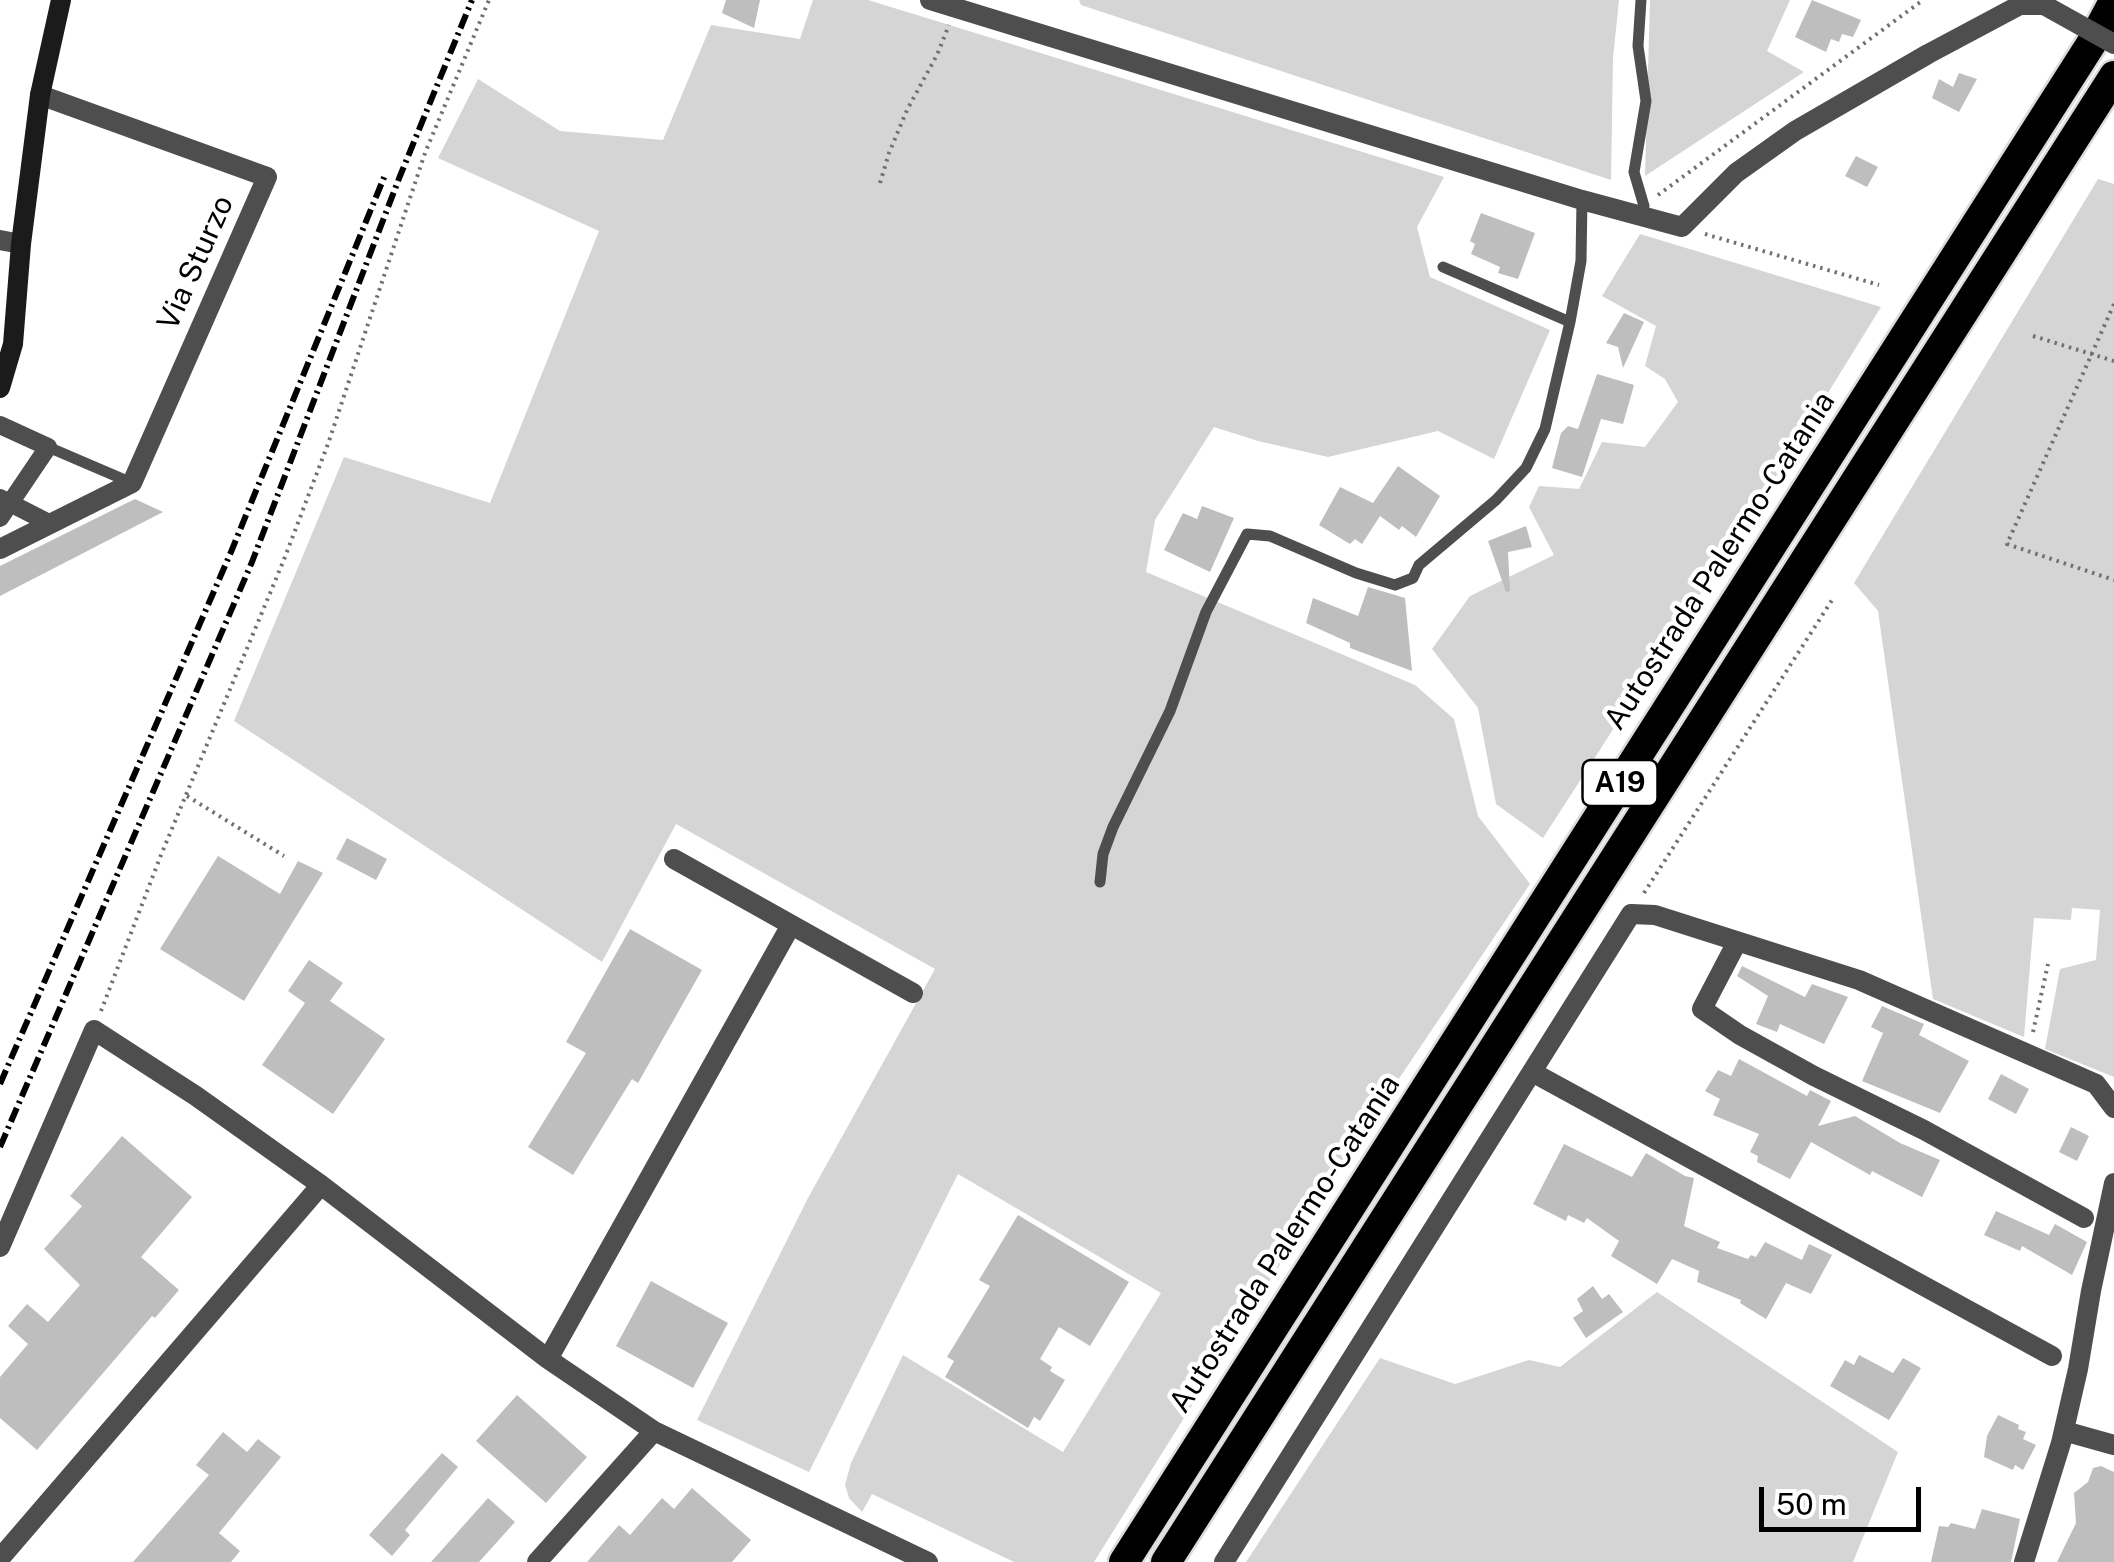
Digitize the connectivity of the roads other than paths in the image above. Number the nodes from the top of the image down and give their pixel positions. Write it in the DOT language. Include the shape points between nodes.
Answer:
graph roads {
  1 [pos="61,0"];
  2 [pos="930,0"];
  3 [pos="1641,0"];
  4 [pos="2114,1"];
  5 [pos="2114,44"];
  6 [pos="2114,76"];
  7 [pos="40,95"];
  8 [pos="1582,200"];
  9 [pos="1644,206"];
  10 [pos="0,240"];
  11 [pos="21,244"];
  12 [pos="1443,267"];
  13 [pos="1570,322"];
  14 [pos="0,388"];
  15 [pos="0,424"];
  16 [pos="48,447"];
  17 [pos="132,483"];
  18 [pos="3,506"];
  19 [pos="50,524"];
  20 [pos="0,550"];
  21 [pos="674,860"];
  22 [pos="1100,882"];
  23 [pos="791,924"];
  24 [pos="1736,942"];
  25 [pos="913,993"];
  26 [pos="1532,1072"];
  27 [pos="2114,1108"];
  28 [pos="2114,1183"];
  29 [pos="321,1185"];
  30 [pos="2084,1218"];
  31 [pos="0,1246"];
  32 [pos="2052,1356"];
  33 [pos="548,1358"];
  34 [pos="654,1431"];
  35 [pos="2064,1431"];
  36 [pos="2114,1445"];
  37 [pos="3,1557"];
  38 [pos="538,1562"];
  39 [pos="928,1562"];
  40 [pos="1124,1562"];
  41 [pos="1166,1562"];
  42 [pos="1224,1562"];
  43 [pos="2024,1562"];
  1 -- 7 [label="main road"];
  2 -- 8 [label="street"];
  3 -- 9 [label="lane" via="1638,46 1646,101 1634,172"];
  4 -- 40 [label="highway, Autostrada Palermo-Catania / A19"];
  5 -- 8 [label="street, bridge" via="2044,5 2020,5 1795,132 1736,173 1682,227"];
  6 -- 41 [label="highway, A19"];
  7 -- 11 [label="main road"];
  7 -- 17 [label="street, Via Sturzo" via="267,177"];
  8 -- 13 [label="lane"];
  10 -- 11 [label="street"];
  11 -- 14 [label="main road" via="12,344"];
  12 -- 13 [label="lane"];
  13 -- 22 [label="lane" via="1545,429 1526,468 1419,565 1413,578 1394,585 1270,536 1247,534 1113,827"];
  15 -- 16 [label="street"];
  16 -- 17 [label="lane"];
  16 -- 18 [label="street"];
  17 -- 19 [label="street"];
  18 -- 19 [label="street"];
  19 -- 20 [label="street"];
  21 -- 23 [label="street"];
  23 -- 25 [label="street"];
  23 -- 33 [label="street"];
  24 -- 26 [label="street" via="1655,915 1631,914"];
  24 -- 27 [label="street" via="1859,980 2028,1052 2096,1084"];
  24 -- 30 [label="street" via="1702,1009 1740,1036"];
  26 -- 32 [label="street"];
  26 -- 42 [label="street"];
  28 -- 35 [label="street"];
  29 -- 31 [label="street" via="94,1030"];
  29 -- 33 [label="street"];
  29 -- 37 [label="street"];
  33 -- 34 [label="street"];
  34 -- 38 [label="street"];
  34 -- 39 [label="street"];
  35 -- 36 [label="street"];
  35 -- 43 [label="street"];
}
